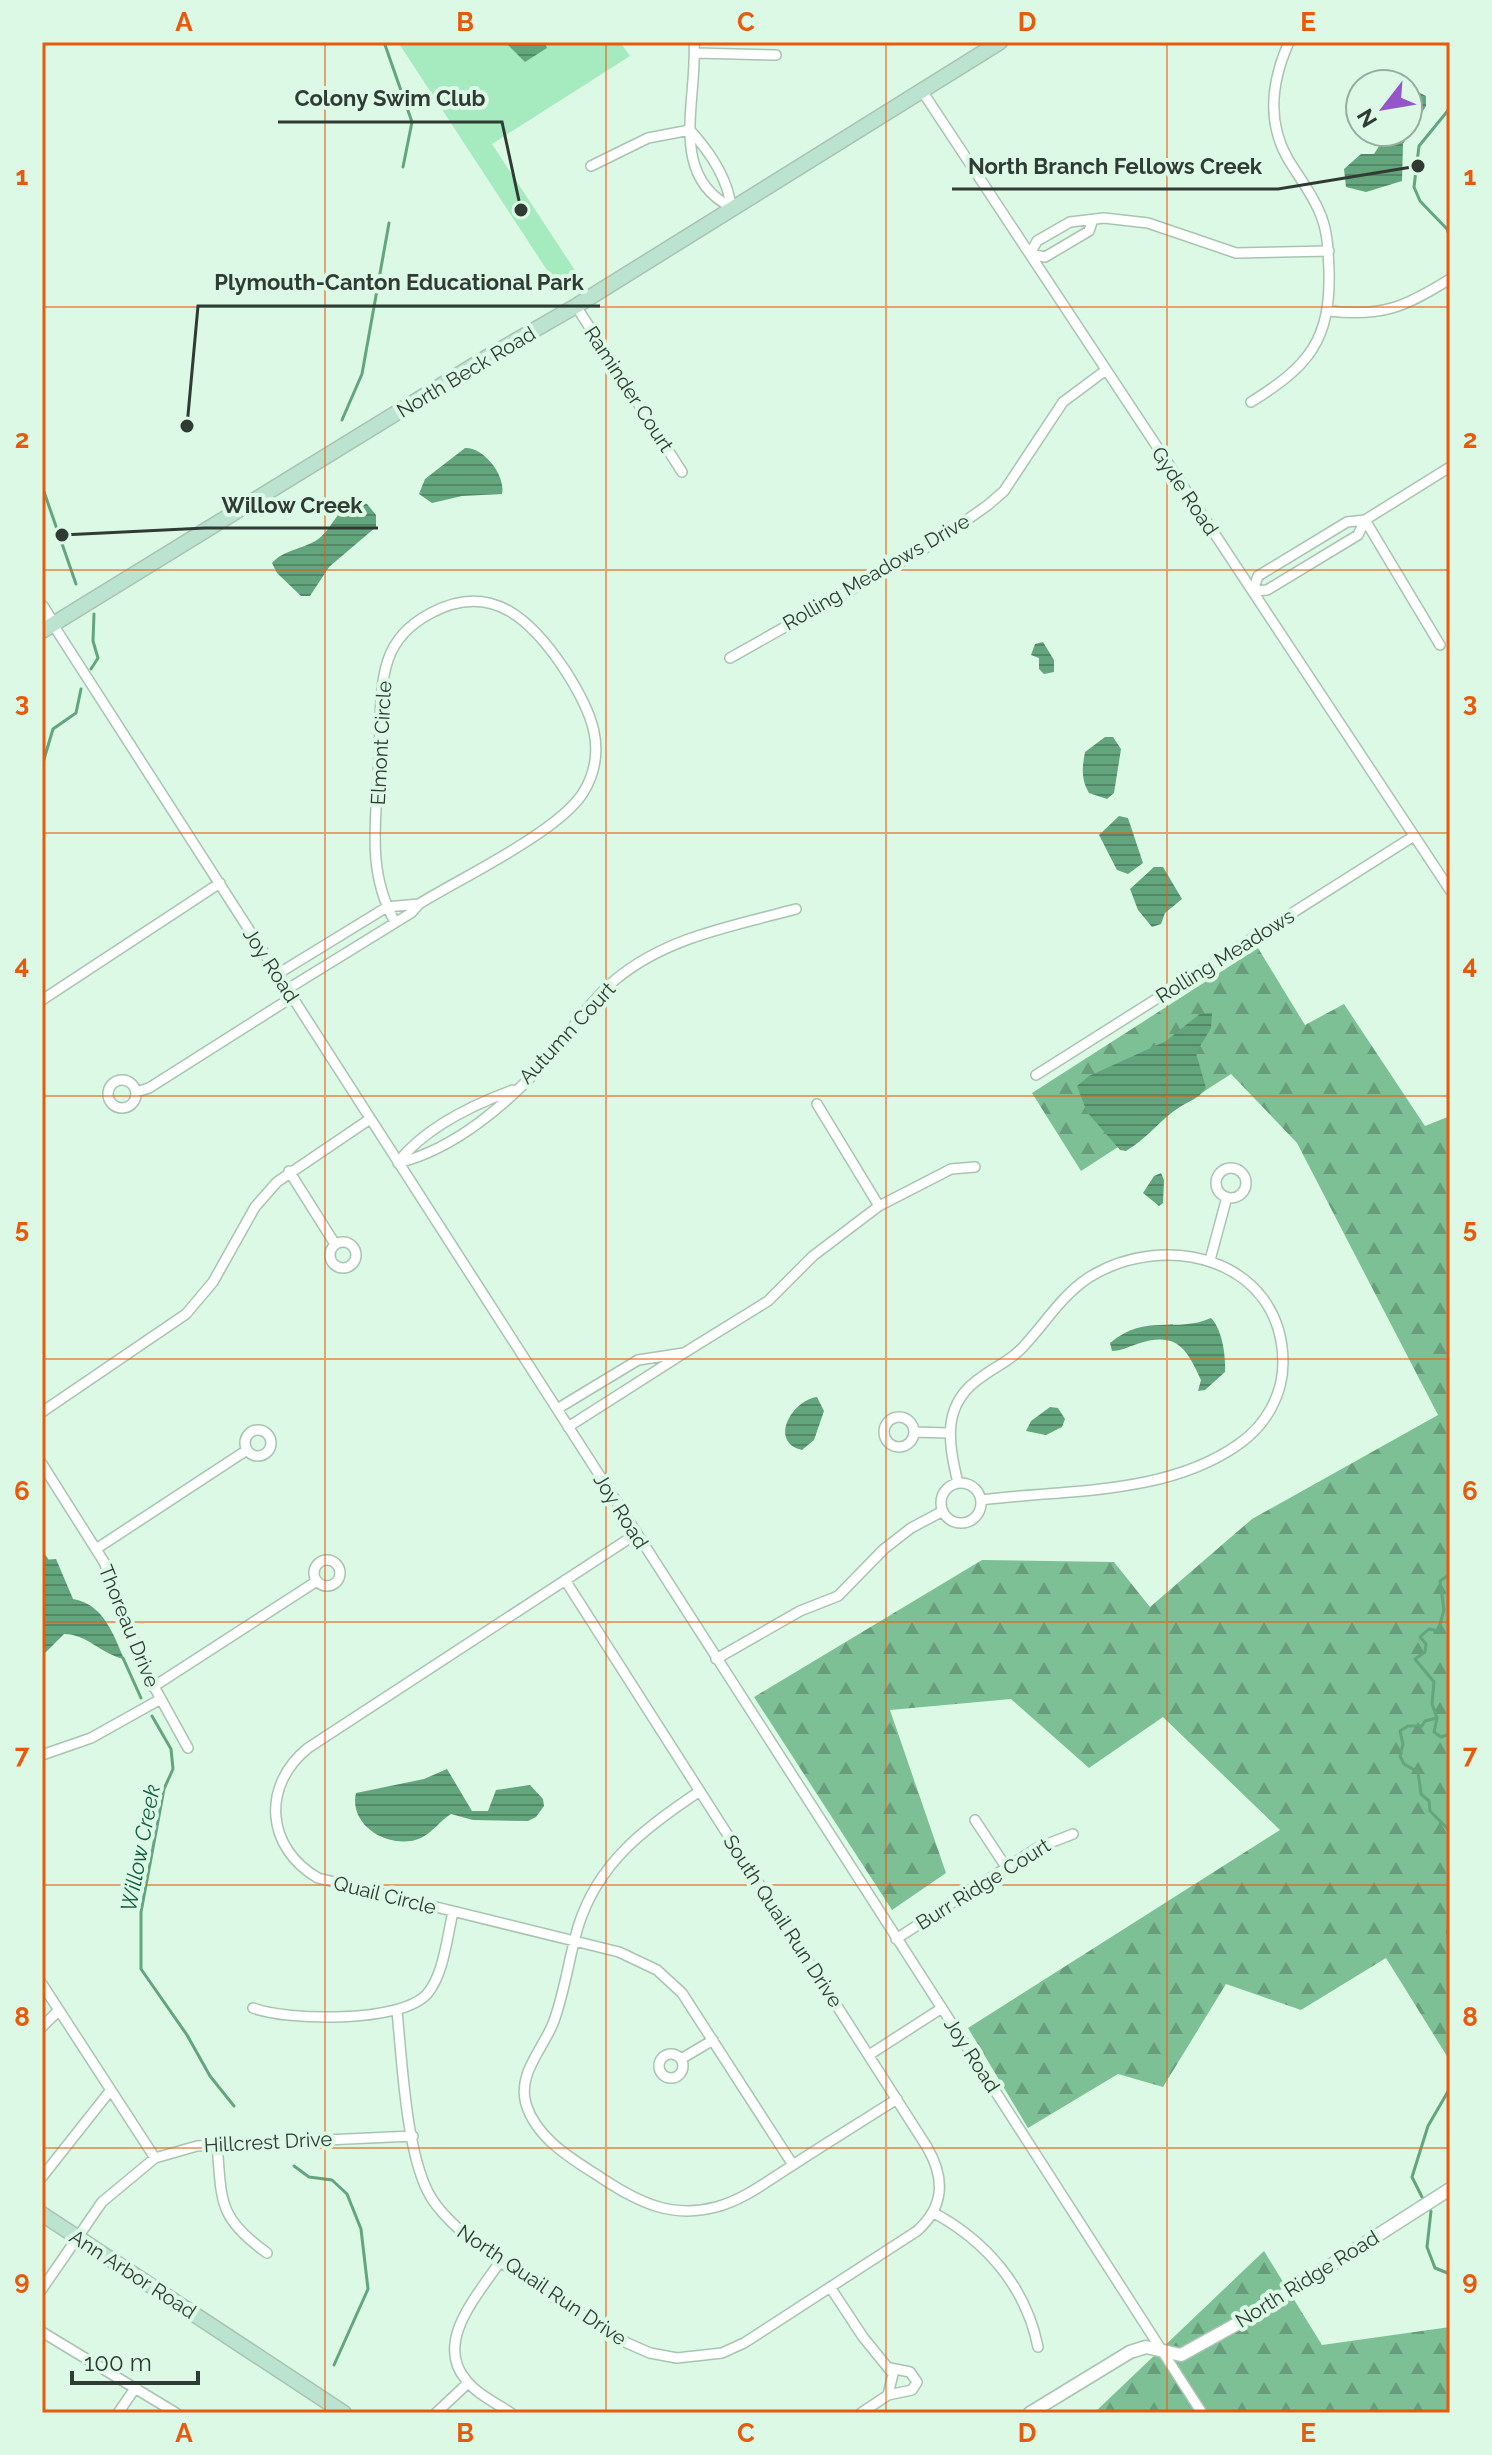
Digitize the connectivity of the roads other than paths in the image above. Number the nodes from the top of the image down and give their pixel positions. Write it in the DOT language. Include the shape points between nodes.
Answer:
graph roads {
  1 [pos="1000,42"];
  2 [pos="1288,42"];
  3 [pos="695,47"];
  4 [pos="776,55"];
  5 [pos="922,91"];
  6 [pos="690,130"];
  7 [pos="591,166"];
  8 [pos="731,207"];
  9 [pos="1092,222"];
  10 [pos="1329,251"];
  11 [pos="1030,254"];
  12 [pos="1450,279"];
  13 [pos="576,306"];
  14 [pos="1329,311"];
  15 [pos="1106,370"];
  16 [pos="1251,402"];
  17 [pos="1450,467"];
  18 [pos="682,472"];
  19 [pos="1365,520"];
  20 [pos="1253,591"];
  21 [pos="42,607"];
  22 [pos="47,627"];
  23 [pos="1440,645"];
  24 [pos="730,658"];
  25 [pos="1414,836"];
  26 [pos="220,883"];
  27 [pos="1450,890"];
  28 [pos="419,904"];
  29 [pos="387,907"];
  30 [pos="796,909"];
  31 [pos="395,922"];
  32 [pos="355,926"];
  33 [pos="364,941"];
  34 [pos="323,946"];
  35 [pos="332,960"];
  36 [pos="276,975"];
  37 [pos="288,994"];
  38 [pos="42,1000"];
  39 [pos="1036,1075"];
  40 [pos="516,1088"];
  41 [pos="136,1092"];
  42 [pos="817,1104"];
  43 [pos="370,1119"];
  44 [pos="398,1163"];
  45 [pos="975,1167"];
  46 [pos="289,1171"];
  47 [pos="1227,1197"];
  48 [pos="879,1206"];
  49 [pos="335,1244"];
  50 [pos="1210,1260"];
  51 [pos="684,1353"];
  52 [pos="557,1409"];
  53 [pos="42,1412"];
  54 [pos="568,1427"];
  55 [pos="914,1432"];
  56 [pos="947,1433"];
  57 [pos="247,1450"];
  58 [pos="42,1464"];
  59 [pos="958,1483"];
  60 [pos="981,1500"];
  61 [pos="943,1511"];
  62 [pos="636,1534"];
  63 [pos="96,1549"];
  64 [pos="565,1580"];
  65 [pos="317,1581"];
  66 [pos="716,1659"];
  67 [pos="153,1687"];
  68 [pos="159,1700"];
  69 [pos="188,1748"];
  70 [pos="42,1755"];
  71 [pos="700,1791"];
  72 [pos="975,1820"];
  73 [pos="1073,1834"];
  74 [pos="1006,1867"];
  75 [pos="453,1912"];
  76 [pos="896,1939"];
  77 [pos="575,1941"];
  78 [pos="42,1984"];
  79 [pos="253,2008"];
  80 [pos="942,2008"];
  81 [pos="59,2010"];
  82 [pos="397,2011"];
  83 [pos="42,2027"];
  84 [pos="713,2040"];
  85 [pos="869,2055"];
  86 [pos="681,2059"];
  87 [pos="110,2091"];
  88 [pos="897,2099"];
  89 [pos="413,2136"];
  90 [pos="217,2144"];
  91 [pos="155,2158"];
  92 [pos="793,2165"];
  93 [pos="42,2177"];
  94 [pos="1450,2189"];
  95 [pos="934,2213"];
  96 [pos="42,2214"];
  97 [pos="77,2237"];
  98 [pos="267,2253"];
  99 [pos="501,2260"];
  100 [pos="830,2287"];
  101 [pos="42,2289"];
  102 [pos="42,2332"];
  103 [pos="1038,2347"];
  104 [pos="1161,2349"];
  105 [pos="890,2368"];
  106 [pos="468,2383"];
  107 [pos="136,2387"];
  108 [pos="888,2395"];
  109 [pos="118,2413"];
  110 [pos="176,2413"];
  111 [pos="344,2413"];
  112 [pos="436,2413"];
  113 [pos="511,2413"];
  114 [pos="861,2413"];
  115 [pos="1030,2413"];
  116 [pos="1202,2413"];
  1 -- 5 [label="main road, North Beck Road"];
  2 -- 10 [label="street" via="1276,77 1275,127 1320,212"];
  3 -- 4 [label="street"];
  3 -- 6 [label="street"];
  5 -- 8 [label="main road, North Beck Road"];
  5 -- 11 [label="street, Gyde Road"];
  6 -- 7 [label="street" via="648,138"];
  6 -- 8 [label="street" via="727,187"];
  6 -- 8 [label="street" via="688,151 712,196"];
  8 -- 13 [label="main road, North Beck Road"];
  9 -- 10 [label="street" via="1104,218 1148,223 1236,253"];
  9 -- 11 [label="street" via="1089,231 1045,257"];
  9 -- 11 [label="street" via="1070,222 1037,241"];
  10 -- 14 [label="street"];
  11 -- 15 [label="street, Gyde Road"];
  12 -- 14 [label="street" via="1395,309 1367,314"];
  13 -- 18 [label="street, Raminder Court"];
  13 -- 22 [label="main road, North Beck Road"];
  14 -- 16 [label="street" via="1301,367"];
  15 -- 20 [label="street, Gyde Road"];
  15 -- 24 [label="street, Rolling Meadows Drive" via="1063,402 1004,491 988,505 934,543"];
  17 -- 19 [label="street"];
  19 -- 20 [label="street" via="1358,535 1267,590"];
  19 -- 20 [label="street" via="1347,522 1258,576"];
  19 -- 23 [label="street"];
  20 -- 25 [label="street, Gyde Road"];
  21 -- 22 [label="street, Joy Road"];
  22 -- 26 [label="street, Joy Road"];
  25 -- 27 [label="street, Gyde Road"];
  25 -- 39 [label="street, Rolling Meadows"];
  26 -- 36 [label="street, Joy Road"];
  26 -- 38 [label="street"];
  28 -- 29 [label="street, Elmont Circle"];
  28 -- 29 [label="street, Elmont Circle" via="561,817 592,775 596,739 589,710 540,633 499,606 472,602 439,608 411,626 388,658 375,868"];
  28 -- 31 [label="street, Elmont Circle"];
  29 -- 31 [label="street, Elmont Circle"];
  29 -- 32 [label="street, Elmont Circle"];
  30 -- 40 [label="street, Autumn Court" via="686,939 648,956 615,981"];
  31 -- 33 [label="street, Elmont Circle"];
  32 -- 33 [label="street"];
  32 -- 34 [label="street, Elmont Circle"];
  33 -- 35 [label="street, Elmont Circle"];
  34 -- 35 [label="street"];
  34 -- 36 [label="street, Elmont Circle"];
  35 -- 37 [label="street, Elmont Circle"];
  36 -- 37 [label="street, Joy Road"];
  37 -- 41 [label="street, Elmont Circle"];
  37 -- 43 [label="street, Joy Road"];
  40 -- 44 [label="street, Autumn Court" via="481,1120 420,1157"];
  40 -- 44 [label="street, Autumn Court" via="412,1145"];
  42 -- 48 [label="street"];
  43 -- 44 [label="street, Joy Road"];
  43 -- 46 [label="street"];
  44 -- 52 [label="street, Joy Road"];
  45 -- 48 [label="street" via="951,1169"];
  46 -- 49 [label="street"];
  46 -- 53 [label="street" via="255,1207 213,1282 186,1314"];
  47 -- 50 [label="street"];
  48 -- 51 [label="street" via="813,1256 768,1301"];
  50 -- 56 [label="street" via="1161,1255 1124,1262 1090,1277 1061,1300 1007,1362 968,1387 954,1407"];
  50 -- 60 [label="street" via="1259,1291 1279,1332 1283,1381 1254,1432 1220,1455 1131,1485"];
  51 -- 52 [label="street" via="638,1360"];
  51 -- 54 [label="street"];
  52 -- 54 [label="street, Joy Road"];
  54 -- 62 [label="street, Joy Road"];
  55 -- 56 [label="street"];
  56 -- 59 [label="street"];
  57 -- 63 [label="street"];
  58 -- 63 [label="street, Thoreau Drive"];
  59 -- 60 [label="street" via="972,1487"];
  59 -- 61 [label="street" via="945,1490"];
  60 -- 61 [label="street" via="971,1521 955,1522"];
  61 -- 66 [label="street" via="884,1549 838,1596 800,1611"];
  62 -- 64 [label="street, Quail Circle"];
  62 -- 66 [label="street, Joy Road"];
  63 -- 67 [label="street, Thoreau Drive"];
  64 -- 71 [label="street, South Quail Run Drive"];
  64 -- 75 [label="street, Quail Circle" via="308,1748 278,1787 274,1813 279,1835 306,1871 330,1882"];
  65 -- 67 [label="street"];
  66 -- 76 [label="street, Joy Road"];
  67 -- 68 [label="street, Thoreau Drive"];
  68 -- 69 [label="street, Thoreau Drive"];
  68 -- 70 [label="street" via="91,1738"];
  71 -- 77 [label="street" via="647,1826 615,1857 592,1894"];
  71 -- 85 [label="street, South Quail Run Drive"];
  72 -- 74 [label="street"];
  73 -- 74 [label="street, Burr Ridge Court" via="1055,1838"];
  74 -- 76 [label="street, Burr Ridge Court"];
  75 -- 77 [label="street, Quail Circle"];
  75 -- 82 [label="street" via="433,1986 418,2002"];
  76 -- 80 [label="street, Joy Road"];
  77 -- 84 [label="street, Quail Circle" via="627,1954 657,1970 682,1993"];
  77 -- 92 [label="street" via="554,2020 525,2084 527,2107 552,2142 632,2198 676,2211 728,2203"];
  78 -- 81 [label="street"];
  79 -- 82 [label="street" via="288,2017"];
  80 -- 85 [label="street"];
  80 -- 104 [label="street, Joy Road"];
  81 -- 83 [label="street"];
  81 -- 87 [label="street"];
  82 -- 89 [label="street, North Quail Run Drive"];
  84 -- 86 [label="street"];
  84 -- 92 [label="street, Quail Circle"];
  85 -- 88 [label="street, South Quail Run Drive"];
  87 -- 91 [label="street"];
  87 -- 93 [label="street"];
  88 -- 92 [label="street"];
  88 -- 95 [label="street, South Quail Run Drive" via="938,2168 941,2191"];
  89 -- 90 [label="street, Hillcrest Drive"];
  89 -- 99 [label="street, North Quail Run Drive" via="421,2176 437,2208"];
  90 -- 91 [label="street, Hillcrest Drive"];
  90 -- 98 [label="street" via="227,2217"];
  91 -- 97 [label="street, Hillcrest Drive" via="115,2187"];
  94 -- 104 [label="street, North Ridge Road" via="1181,2355"];
  95 -- 100 [label="street, North Quail Run Drive" via="917,2231"];
  95 -- 103 [label="street" via="987,2249 1032,2319"];
  96 -- 97 [label="main road, Ann Arbor Road"];
  97 -- 101 [label="street, Hillcrest Drive"];
  97 -- 111 [label="main road, Ann Arbor Road"];
  99 -- 100 [label="street, North Quail Run Drive" via="627,2343 677,2358 734,2348"];
  99 -- 106 [label="street" via="456,2333 455,2359"];
  100 -- 105 [label="street"];
  102 -- 107 [label="street"];
  104 -- 115 [label="street, North Ridge Road" via="1130,2352"];
  104 -- 116 [label="street, Joy Road"];
  105 -- 108 [label="street" via="894,2379"];
  105 -- 108 [label="street" via="910,2372 917,2382 912,2390"];
  106 -- 112 [label="street"];
  106 -- 113 [label="street"];
  107 -- 109 [label="street"];
  107 -- 110 [label="street"];
  108 -- 114 [label="street"];
}
